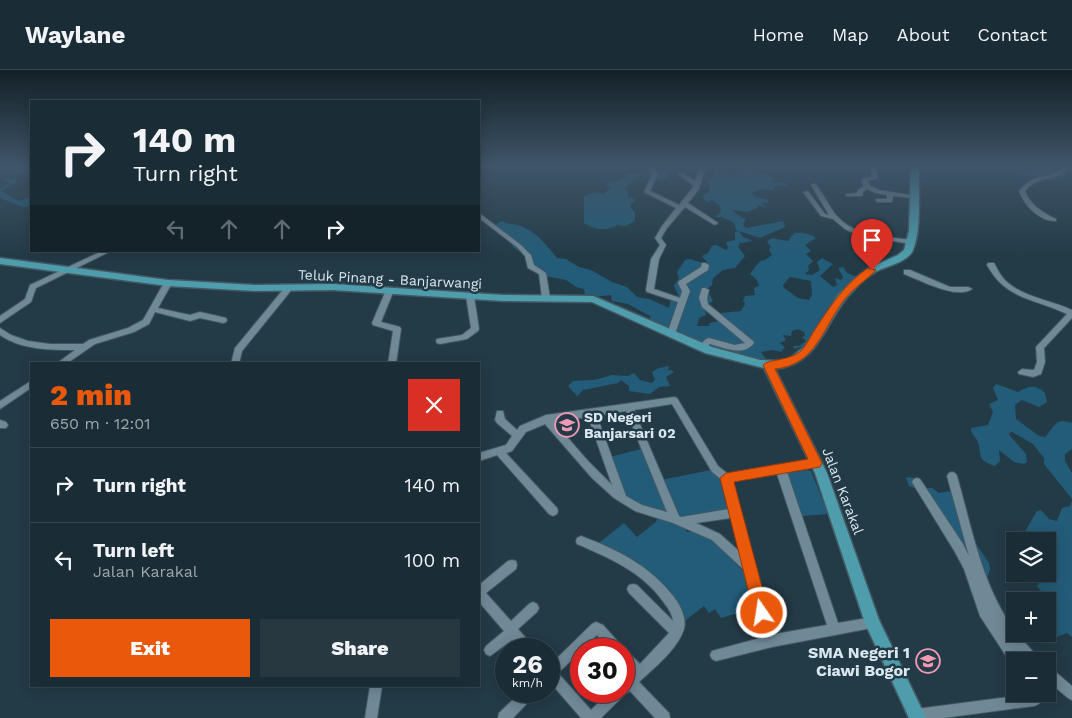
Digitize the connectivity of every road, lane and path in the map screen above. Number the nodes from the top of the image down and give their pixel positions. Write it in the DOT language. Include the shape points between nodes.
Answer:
graph roads {
  1 [pos="658,196"];
  2 [pos="690,196"];
  3 [pos="809,196"];
  4 [pos="821,196"];
  5 [pos="890,196"];
  6 [pos="907,196"];
  7 [pos="1023,196"];
  8 [pos="913,197"];
  9 [pos="878,200"];
  10 [pos="683,206"];
  11 [pos="480,216"];
  12 [pos="836,218"];
  13 [pos="1054,220"];
  14 [pos="715,223"];
  15 [pos="911,242"];
  16 [pos="106,252"];
  17 [pos="0,261"];
  18 [pos="705,264"];
  19 [pos="991,265"];
  20 [pos="67,270"];
  21 [pos="907,272"];
  22 [pos="168,283"];
  23 [pos="289,288"];
  24 [pos="968,289"];
  25 [pos="390,290"];
  26 [pos="705,290"];
  27 [pos="470,296"];
  28 [pos="546,298"];
  29 [pos="682,301"];
  30 [pos="153,309"];
  31 [pos="1072,313"];
  32 [pos="0,320"];
  33 [pos="223,320"];
  34 [pos="0,331"];
  35 [pos="671,334"];
  36 [pos="440,341"];
  37 [pos="82,347"];
  38 [pos="702,347"];
  39 [pos="63,362"];
  40 [pos="235,362"];
  41 [pos="392,362"];
  42 [pos="768,365"];
  43 [pos="1022,372"];
  44 [pos="30,385"];
  45 [pos="0,406"];
  46 [pos="628,406"];
  47 [pos="590,412"];
  48 [pos="500,413"];
  49 [pos="546,419"];
  50 [pos="518,436"];
  51 [pos="500,452"];
  52 [pos="480,457"];
  53 [pos="816,463"];
  54 [pos="781,470"];
  55 [pos="952,476"];
  56 [pos="726,478"];
  57 [pos="917,482"];
  58 [pos="622,498"];
  59 [pos="553,511"];
  60 [pos="736,513"];
  61 [pos="678,520"];
  62 [pos="581,541"];
  63 [pos="512,565"];
  64 [pos="752,570"];
  65 [pos="633,589"];
  66 [pos="480,592"];
  67 [pos="480,594"];
  68 [pos="533,608"];
  69 [pos="873,623"];
  70 [pos="834,629"];
  71 [pos="512,631"];
  72 [pos="676,632"];
  73 [pos="518,638"];
  74 [pos="586,638"];
  75 [pos="606,638"];
  76 [pos="772,641"];
  77 [pos="490,650"];
  78 [pos="1010,652"];
  79 [pos="1025,652"];
  80 [pos="570,653"];
  81 [pos="716,655"];
  82 [pos="560,662"];
  83 [pos="635,676"];
  84 [pos="1056,680"];
  85 [pos="560,685"];
  86 [pos="635,685"];
  87 [pos="376,687"];
  88 [pos="1072,694"];
  89 [pos="1020,702"];
  90 [pos="519,703"];
  91 [pos="607,703"];
  92 [pos="917,717"];
  93 [pos="371,718"];
  94 [pos="504,718"];
  95 [pos="591,718"];
  96 [pos="664,718"];
  1 -- 10 [label="street"];
  2 -- 10 [label="street"];
  3 -- 12 [label="street" via="823,215"];
  4 -- 12 [label="street"];
  5 -- 9 [label="street" via="890,202"];
  6 -- 8 [label="street"];
  7 -- 13 [label="street" via="1036,210"];
  8 -- 15 [label="main road"];
  10 -- 14 [label="street"];
  10 -- 29 [label="street" via="662,238 663,245 655,259 650,290"];
  11 -- 28 [label="street" via="526,253 531,266 542,273"];
  12 -- 15 [label="street" via="854,232"];
  15 -- 42 [label="main road" via="904,255 872,270 847,290 805,353 788,364"];
  16 -- 20 [label="street"];
  17 -- 20 [label="main road, Teluk Pinang - Banjarwangi"];
  18 -- 29 [label="street" via="705,268 682,283 686,291"];
  19 -- 31 [label="street" via="998,280 1015,292"];
  20 -- 22 [label="main road, Teluk Pinang - Banjarwangi"];
  20 -- 32 [label="street" via="34,287 28,300"];
  21 -- 24 [label="street" via="949,289"];
  22 -- 23 [label="main road, Teluk Pinang - Banjarwangi"];
  22 -- 30 [label="street"];
  23 -- 25 [label="main road, Teluk Pinang - Banjarwangi"];
  23 -- 40 [label="street" via="238,350"];
  25 -- 27 [label="main road, Teluk Pinang - Banjarwangi"];
  25 -- 41 [label="street" via="376,323 397,329"];
  26 -- 38 [label="street" via="705,305 750,342 741,348 709,341"];
  27 -- 28 [label="main road, Teluk Pinang - Banjarwangi"];
  27 -- 36 [label="street" via="476,329 464,337"];
  28 -- 35 [label="main road, Teluk Pinang - Banjarwangi" via="602,302"];
  29 -- 35 [label="street"];
  30 -- 33 [label="street" via="190,318 200,315"];
  30 -- 37 [label="street" via="149,319 136,328"];
  31 -- 43 [label="street" via="1040,347 1038,372"];
  34 -- 37 [label="street" via="37,344"];
  35 -- 38 [label="main road, Teluk Pinang - Banjarwangi"];
  37 -- 39 [label="street"];
  38 -- 42 [label="main road, Teluk Pinang - Banjarwangi"];
  42 -- 53 [label="main road, Jalan Karakal"];
  44 -- 45 [label="street"];
  46 -- 47 [label="street"];
  46 -- 56 [label="street" via="676,401 715,469"];
  46 -- 61 [label="street"];
  47 -- 49 [label="street"];
  47 -- 58 [label="street"];
  48 -- 50 [label="street" via="500,420"];
  49 -- 50 [label="street" via="526,427"];
  49 -- 58 [label="street"];
  50 -- 51 [label="street" via="512,446"];
  51 -- 52 [label="street"];
  51 -- 59 [label="street"];
  53 -- 54 [label="street"];
  53 -- 69 [label="main road, Jalan Karakal"];
  54 -- 56 [label="street"];
  54 -- 70 [label="street"];
  55 -- 79 [label="street" via="985,591 1016,643"];
  56 -- 60 [label="street"];
  57 -- 78 [label="street" via="959,548 984,612"];
  58 -- 61 [label="street"];
  60 -- 61 [label="street"];
  60 -- 64 [label="street"];
  61 -- 64 [label="street" via="716,537"];
  62 -- 72 [label="street" via="635,566 654,579 677,614"];
  63 -- 66 [label="street"];
  64 -- 76 [label="street"];
  65 -- 72 [label="street"];
  67 -- 71 [label="street"];
  68 -- 71 [label="street"];
  69 -- 70 [label="street"];
  69 -- 92 [label="main road, Jalan Karakal"];
  70 -- 76 [label="street"];
  71 -- 73 [label="street"];
  71 -- 77 [label="street"];
  72 -- 83 [label="street"];
  74 -- 75 [label="street" via="596,628"];
  76 -- 81 [label="street"];
  80 -- 82 [label="street"];
  84 -- 88 [label="street"];
  85 -- 95 [label="street"];
  86 -- 96 [label="street"];
  87 -- 93 [label="street"];
  89 -- 92 [label="street"];
  90 -- 94 [label="street"];
  91 -- 95 [label="street"];
}
